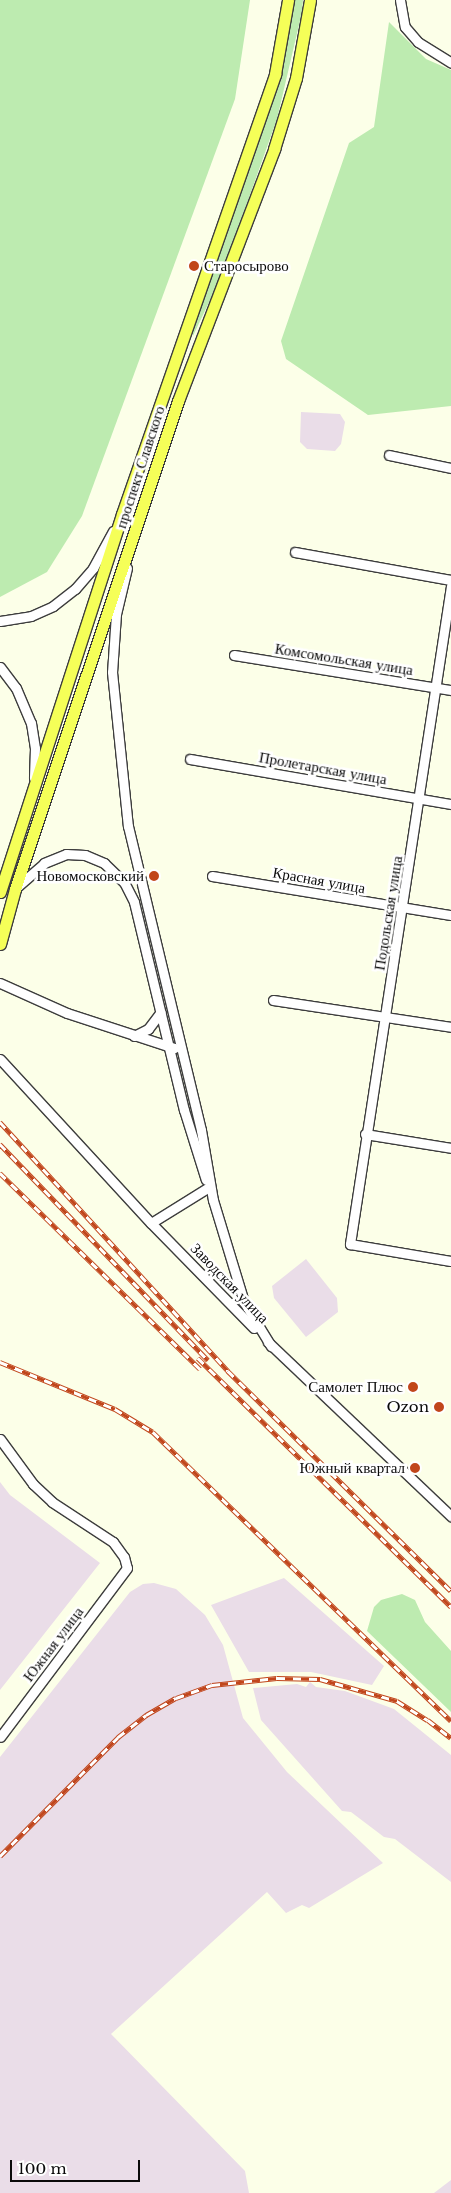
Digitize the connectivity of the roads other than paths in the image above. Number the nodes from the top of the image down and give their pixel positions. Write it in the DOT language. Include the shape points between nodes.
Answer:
graph roads {
  1 [pos="288,0"];
  2 [pos="310,0"];
  3 [pos="400,0"];
  4 [pos="451,63"];
  5 [pos="389,455"];
  6 [pos="451,468"];
  7 [pos="122,514"];
  8 [pos="138,520"];
  9 [pos="295,552"];
  10 [pos="451,580"];
  11 [pos="451,586"];
  12 [pos="0,621"];
  13 [pos="234,655"];
  14 [pos="0,667"];
  15 [pos="437,688"];
  16 [pos="451,690"];
  17 [pos="190,759"];
  18 [pos="33,791"];
  19 [pos="420,799"];
  20 [pos="451,804"];
  21 [pos="212,876"];
  22 [pos="16,889"];
  23 [pos="0,892"];
  24 [pos="402,908"];
  25 [pos="451,916"];
  26 [pos="0,944"];
  27 [pos="0,983"];
  28 [pos="273,1000"];
  29 [pos="161,1012"];
  30 [pos="385,1016"];
  31 [pos="451,1027"];
  32 [pos="134,1036"];
  33 [pos="170,1047"];
  34 [pos="182,1051"];
  35 [pos="0,1059"];
  36 [pos="365,1134"];
  37 [pos="451,1148"];
  38 [pos="209,1188"];
  39 [pos="151,1223"];
  40 [pos="451,1261"];
  41 [pos="271,1346"];
  42 [pos="0,1439"];
  43 [pos="451,1516"];
  44 [pos="0,1737"];
  1 -- 7 [label="main road, проспект Славского" via="275,74"];
  2 -- 8 [label="main road, проспект Славского" via="296,78 274,149 178,402"];
  3 -- 4 [label="street" via="405,27 418,42"];
  5 -- 6 [label="street"];
  7 -- 12 [label="street" via="93,568 75,589 53,606 31,616"];
  7 -- 18 [label="main road, проспект Славского"];
  8 -- 22 [label="main road, проспект Славского"];
  8 -- 34 [label="street" via="116,614 112,672 116,739 128,826"];
  9 -- 10 [label="street"];
  11 -- 15 [label="street, Подольская улица"];
  13 -- 15 [label="street, Комсомольская улица"];
  14 -- 18 [label="street" via="16,688 31,723 35,748"];
  15 -- 16 [label="street, Комсомольская улица"];
  15 -- 19 [label="street, Подольская улица"];
  17 -- 19 [label="street, Пролетарская улица"];
  18 -- 23 [label="main road, проспект Славского"];
  19 -- 20 [label="street, Пролетарская улица"];
  19 -- 24 [label="street, Подольская улица"];
  21 -- 24 [label="street, Красная улица"];
  22 -- 26 [label="main road, проспект Славского"];
  22 -- 29 [label="street" via="31,871 66,854 85,855 112,869 134,902"];
  24 -- 25 [label="street, Красная улица"];
  24 -- 30 [label="street, Подольская улица"];
  27 -- 32 [label="street" via="35,1000"];
  28 -- 30 [label="street"];
  29 -- 32 [label="street" via="148,1029"];
  29 -- 33 [label="street"];
  30 -- 31 [label="street"];
  30 -- 36 [label="street, Подольская улица"];
  32 -- 33 [label="street"];
  33 -- 34 [label="street"];
  33 -- 38 [label="street" via="198,1162"];
  34 -- 38 [label="street" via="201,1130"];
  35 -- 39 [label="street, Заводская улица"];
  36 -- 37 [label="street"];
  36 -- 40 [label="street, Подольская улица" via="350,1244"];
  38 -- 39 [label="street"];
  38 -- 41 [label="street" via="244,1302"];
  39 -- 41 [label="street, Заводская улица"];
  41 -- 43 [label="street, Заводская улица"];
  42 -- 44 [label="street, Южная улица" via="15,1463 46,1496 113,1542 124,1557 127,1568"];
}
